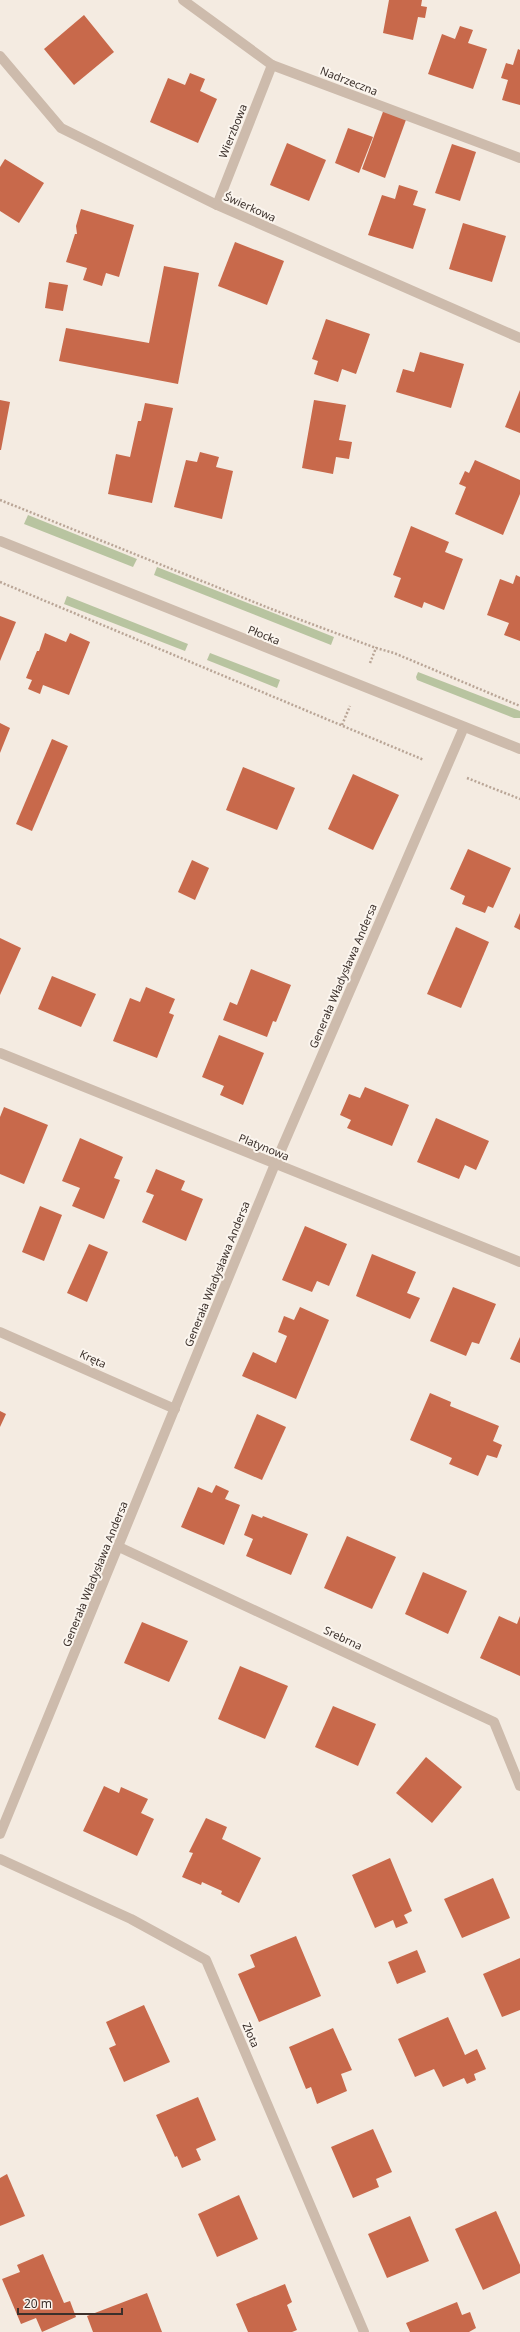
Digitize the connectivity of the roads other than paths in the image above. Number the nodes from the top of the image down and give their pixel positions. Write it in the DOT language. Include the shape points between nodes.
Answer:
graph roads {
  1 [pos="183,0"];
  2 [pos="0,56"];
  3 [pos="272,65"];
  4 [pos="520,158"];
  5 [pos="217,205"];
  6 [pos="520,338"];
  7 [pos="0,541"];
  8 [pos="464,727"];
  9 [pos="520,749"];
  10 [pos="0,1053"];
  11 [pos="275,1164"];
  12 [pos="520,1262"];
  13 [pos="0,1332"];
  14 [pos="175,1409"];
  15 [pos="119,1547"];
  16 [pos="520,1786"];
  17 [pos="0,1834"];
  18 [pos="0,1858"];
  19 [pos="364,2332"];
  1 -- 3 [label="street, Nadrzeczna"];
  2 -- 5 [label="street, Świerkowa" via="61,128"];
  3 -- 4 [label="street, Nadrzeczna"];
  3 -- 5 [label="street, Wierzbowa"];
  5 -- 6 [label="street, Świerkowa"];
  7 -- 8 [label="street, Płocka"];
  8 -- 9 [label="street, Płocka"];
  8 -- 11 [label="street, Generała Władysława Andersa"];
  10 -- 11 [label="street, Platynowa"];
  11 -- 12 [label="street, Platynowa"];
  11 -- 14 [label="street, Generała Władysława Andersa"];
  13 -- 14 [label="street, Kręta"];
  14 -- 15 [label="street, Generała Władysława Andersa"];
  15 -- 16 [label="street, Srebrna" via="494,1722"];
  15 -- 17 [label="street, Generała Władysława Andersa"];
  18 -- 19 [label="street, Złota" via="131,1919 206,1960"];
}
